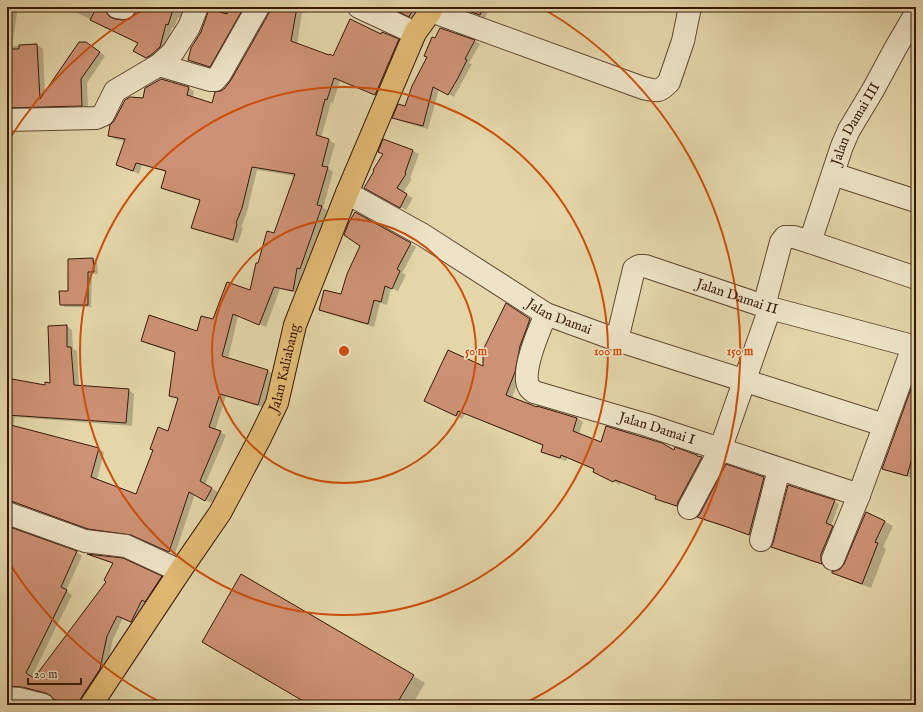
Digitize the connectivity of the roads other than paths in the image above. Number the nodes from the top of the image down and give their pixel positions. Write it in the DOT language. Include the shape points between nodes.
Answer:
graph roads {
  1 [pos="117,7"];
  2 [pos="124,7"];
  3 [pos="196,7"];
  4 [pos="258,7"];
  5 [pos="359,7"];
  6 [pos="690,7"];
  7 [pos="432,9"];
  8 [pos="916,13"];
  9 [pos="415,33"];
  10 [pos="159,65"];
  11 [pos="7,120"];
  12 [pos="833,174"];
  13 [pos="347,193"];
  14 [pos="916,201"];
  15 [pos="810,242"];
  16 [pos="916,278"];
  17 [pos="767,307"];
  18 [pos="546,314"];
  19 [pos="617,340"];
  20 [pos="915,347"];
  21 [pos="745,380"];
  22 [pos="884,425"];
  23 [pos="720,450"];
  24 [pos="779,469"];
  25 [pos="859,495"];
  26 [pos="689,508"];
  27 [pos="7,513"];
  28 [pos="761,540"];
  29 [pos="834,559"];
  30 [pos="180,571"];
  31 [pos="7,698"];
  32 [pos="43,705"];
  33 [pos="91,705"];
  1 -- 2 [label="street"];
  3 -- 10 [label="street" via="186,33 173,52"];
  4 -- 10 [label="street" via="216,80"];
  5 -- 9 [label="street"];
  6 -- 7 [label="street" via="683,41 669,82 657,91"];
  7 -- 9 [label="main road, Jalan Kaliabang"];
  8 -- 12 [label="street, Jalan Damai III" via="846,136"];
  9 -- 13 [label="main road, Jalan Kaliabang"];
  10 -- 11 [label="street" via="115,91 103,115 96,118"];
  12 -- 14 [label="street"];
  12 -- 15 [label="street, Jalan Damai III"];
  13 -- 18 [label="street, Jalan Damai" via="423,235"];
  13 -- 30 [label="main road, Jalan Kaliabang" via="295,325 277,403 220,513"];
  15 -- 16 [label="street"];
  15 -- 17 [label="street" via="786,236 781,242"];
  17 -- 19 [label="street, Jalan Damai II" via="639,266 634,269"];
  17 -- 20 [label="street, Jalan Damai II"];
  17 -- 21 [label="street"];
  18 -- 19 [label="street, Jalan Damai"];
  18 -- 23 [label="street, Jalan Damai I" via="528,364 527,381 529,388 534,392 647,425"];
  19 -- 21 [label="street, Jalan Damai"];
  20 -- 22 [label="street"];
  21 -- 22 [label="street, Jalan Damai"];
  21 -- 23 [label="street"];
  22 -- 25 [label="street"];
  23 -- 24 [label="street, Jalan Damai I"];
  23 -- 26 [label="street"];
  24 -- 25 [label="street, Jalan Damai I"];
  24 -- 28 [label="street"];
  25 -- 29 [label="street"];
  27 -- 30 [label="street" via="85,541 126,546"];
  30 -- 33 [label="main road, Jalan Kaliabang"];
  31 -- 32 [label="street"];
}
